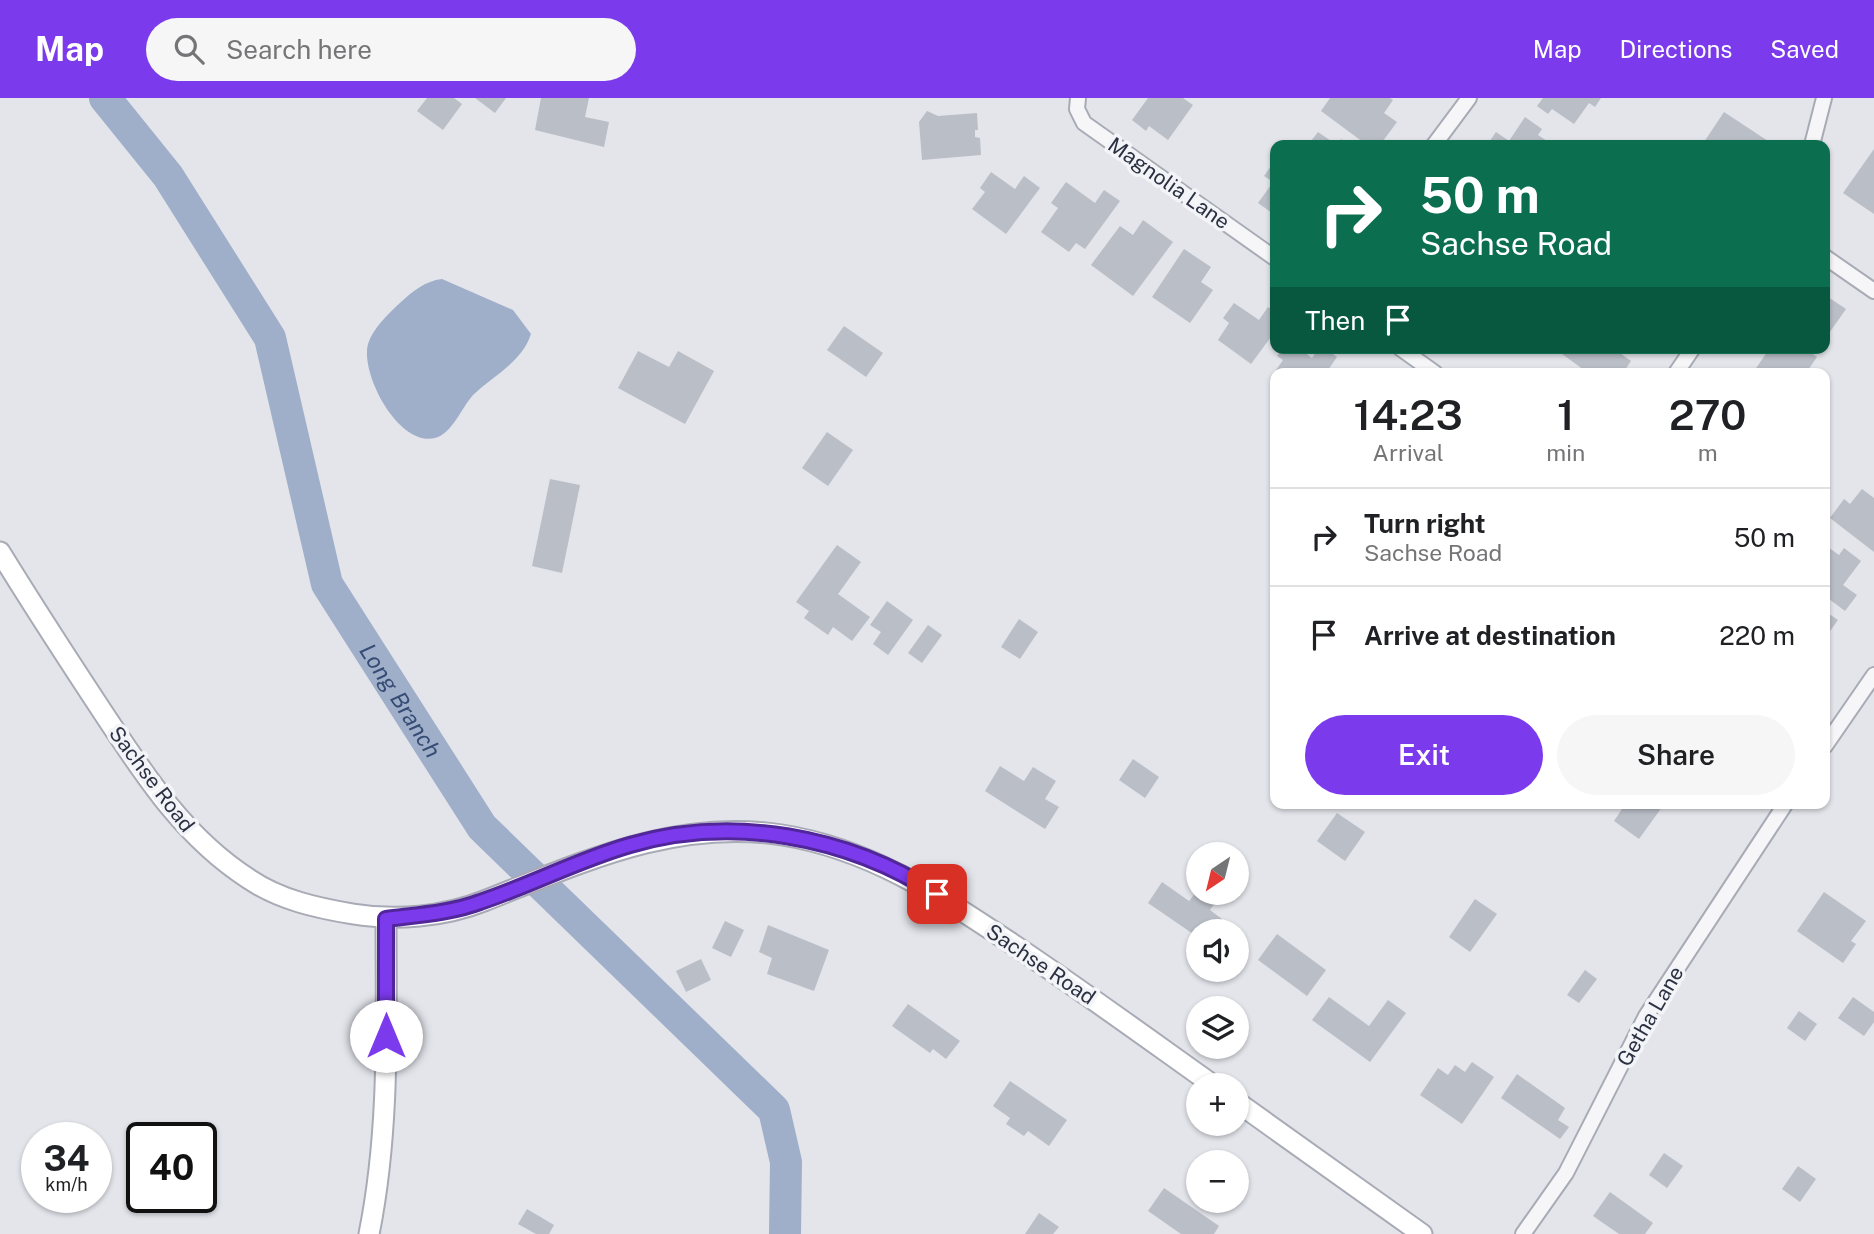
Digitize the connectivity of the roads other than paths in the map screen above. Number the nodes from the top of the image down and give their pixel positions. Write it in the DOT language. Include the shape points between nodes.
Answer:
graph roads {
  1 [pos="1078,98"];
  2 [pos="1469,98"];
  3 [pos="1824,98"];
  4 [pos="1438,140"];
  5 [pos="1813,140"];
  6 [pos="1270,256"];
  7 [pos="1830,260"];
  8 [pos="1874,290"];
  9 [pos="1408,354"];
  10 [pos="1428,368"];
  11 [pos="0,552"];
  12 [pos="1874,675"];
  13 [pos="1830,739"];
  14 [pos="1782,809"];
  15 [pos="386,919"];
  16 [pos="1196,1073"];
  17 [pos="1249,1111"];
  18 [pos="369,1234"];
  19 [pos="1422,1234"];
  20 [pos="1523,1234"];
  1 -- 6 [label="street, Magnolia Lane" via="1077,109 1084,123"];
  2 -- 4 [label="street"];
  3 -- 5 [label="street"];
  7 -- 8 [label="street"];
  9 -- 10 [label="street"];
  11 -- 15 [label="main road, Sachse Road" via="165,803 200,841 250,880 282,896"];
  12 -- 13 [label="street"];
  14 -- 20 [label="street, Getha Lane" via="1646,1016 1566,1173"];
  15 -- 16 [label="main road, Sachse Road" via="478,904 632,844 729,831 784,835 866,857 919,882"];
  15 -- 18 [label="main road" via="386,1119"];
  17 -- 19 [label="main road"];
}
